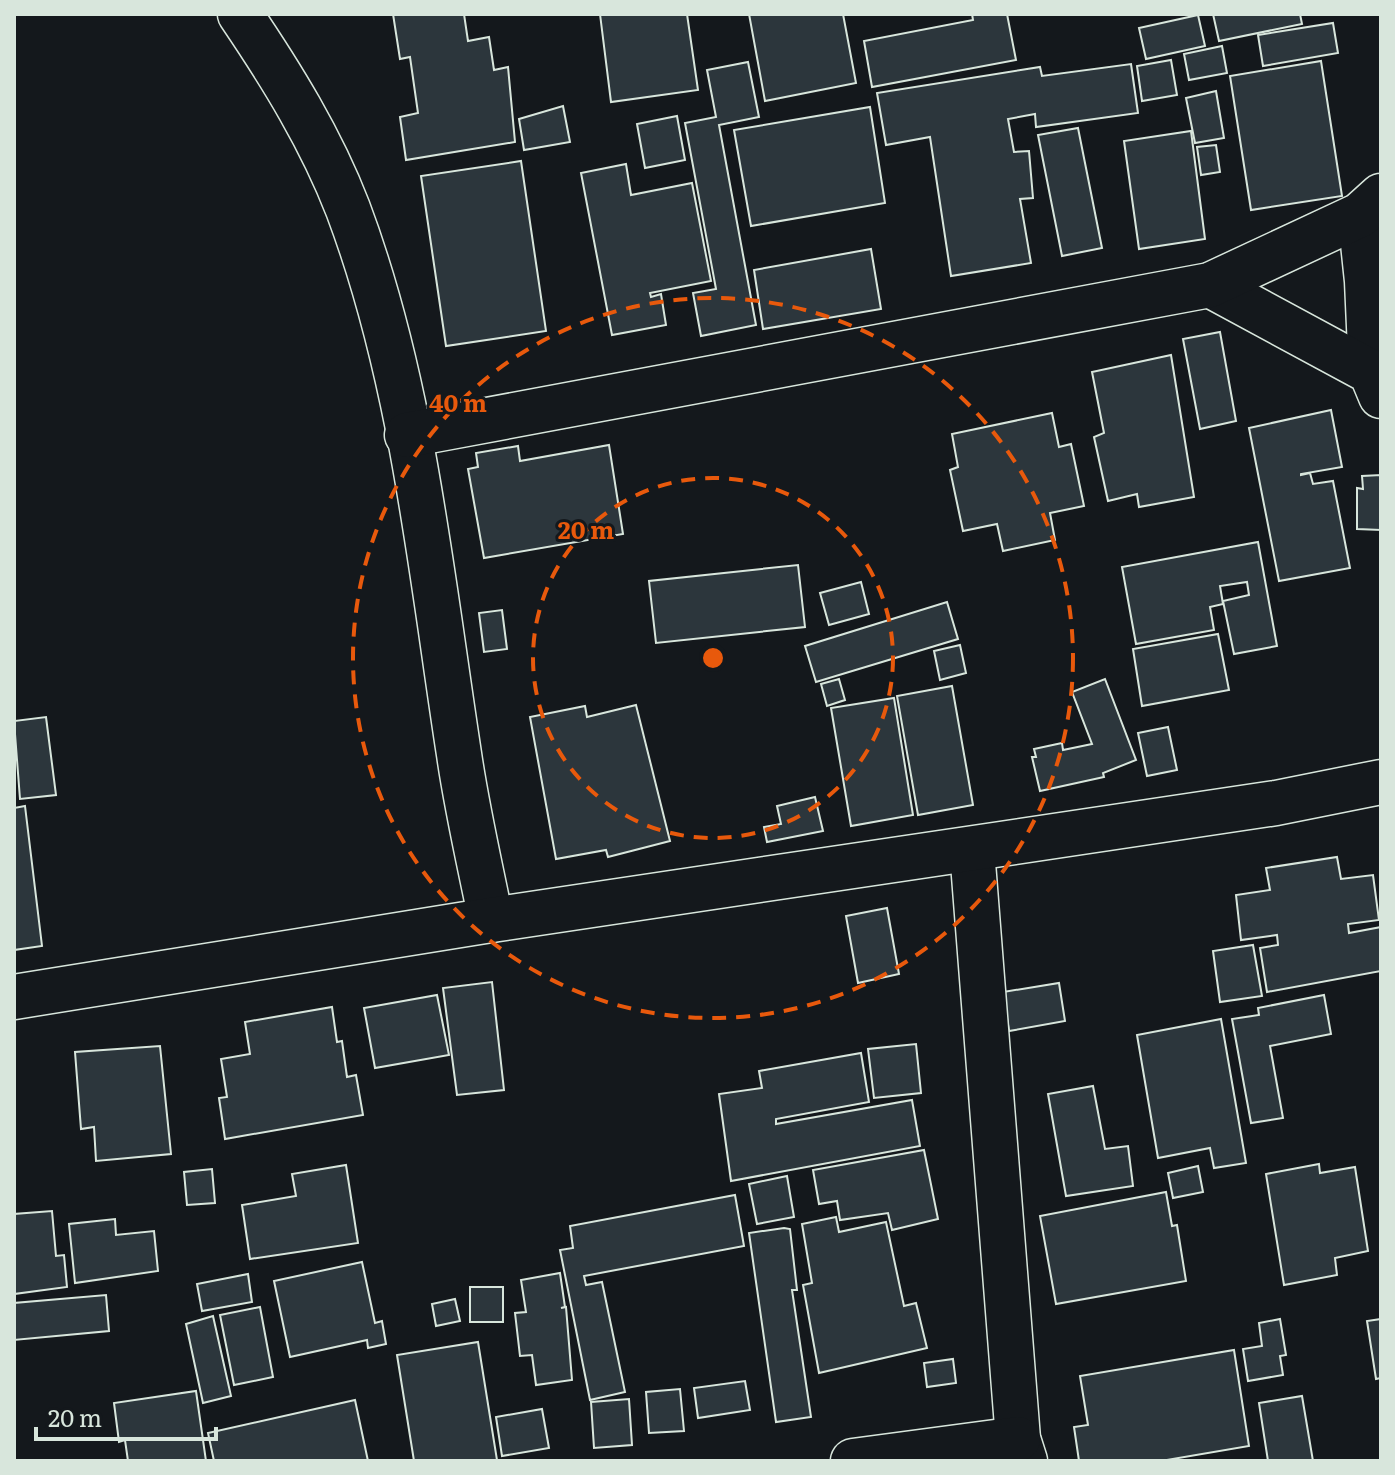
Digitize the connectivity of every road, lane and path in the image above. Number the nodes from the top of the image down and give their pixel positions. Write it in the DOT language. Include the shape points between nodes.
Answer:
graph roads {
  1 [pos="240,14"];
  2 [pos="1370,205"];
  3 [pos="1210,285"];
  4 [pos="1376,384"];
  5 [pos="407,435"];
  6 [pos="1381,782"];
  7 [pos="972,850"];
  8 [pos="491,920"];
  9 [pos="14,997"];
  10 [pos="1022,1450"];
  11 [pos="853,1461"];
  1 -- 5 [label="street" via="305,113 348,210 383,326"];
  2 -- 3 [label="street"];
  2 -- 4 [label="street" via="1367,281"];
  3 -- 4 [label="street"];
  3 -- 5 [label="street"];
  5 -- 8 [label="street"];
  6 -- 7 [label="street"];
  7 -- 8 [label="street"];
  7 -- 10 [label="street"];
  8 -- 9 [label="street"];
  10 -- 11 [label="street"];
}
